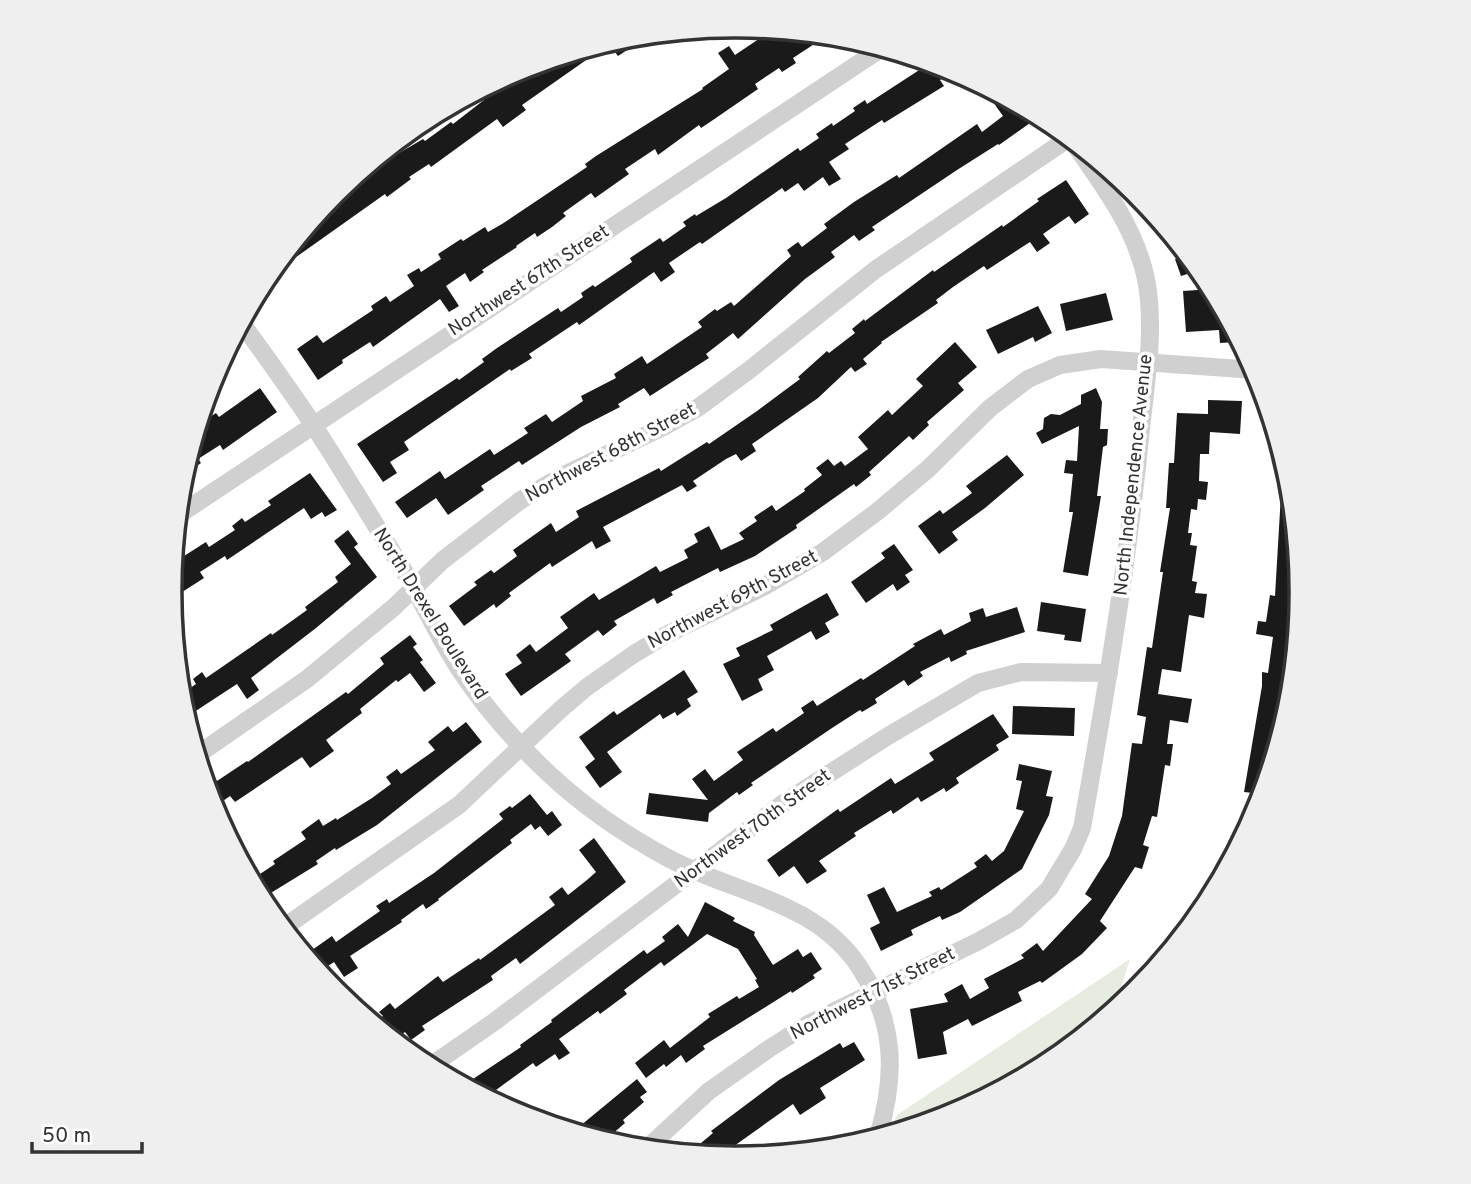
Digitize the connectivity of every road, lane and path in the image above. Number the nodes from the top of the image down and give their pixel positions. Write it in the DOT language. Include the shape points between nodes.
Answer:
graph roads {
  1 [pos="871,55"];
  2 [pos="1060,145"];
  3 [pos="1090,168"];
  4 [pos="247,331"];
  5 [pos="1148,363"];
  6 [pos="1242,369"];
  7 [pos="313,424"];
  8 [pos="189,508"];
  9 [pos="413,586"];
  10 [pos="1109,673"];
  11 [pos="522,746"];
  12 [pos="205,749"];
  13 [pos="1082,828"];
  14 [pos="695,870"];
  15 [pos="291,922"];
  16 [pos="873,992"];
  17 [pos="440,1059"];
  18 [pos="881,1126"];
  19 [pos="656,1140"];
  1 -- 7 [label="street, Northwest 67th Street"];
  2 -- 9 [label="street, Northwest 68th Street" via="875,270 699,407 521,500"];
  3 -- 5 [label="street, North Independence Avenue" via="1117,208 1139,254 1150,308"];
  4 -- 7 [label="street, North Drexel Boulevard"];
  5 -- 6 [label="street, Northwest 69th Street"];
  5 -- 10 [label="street, North Independence Avenue" via="1132,522"];
  5 -- 11 [label="street, Northwest 69th Street" via="1078,361 1028,379 996,403 928,469 823,552 634,654 587,687"];
  7 -- 8 [label="street, Northwest 67th Street"];
  7 -- 9 [label="street, North Drexel Boulevard"];
  9 -- 11 [label="street, North Drexel Boulevard" via="457,665"];
  9 -- 12 [label="street, Northwest 68th Street" via="307,679"];
  10 -- 13 [label="street, North Independence Avenue"];
  10 -- 14 [label="street, Northwest 70th Street" via="1021,672 978,683 785,802"];
  11 -- 14 [label="street, North Drexel Boulevard" via="574,795 629,835"];
  11 -- 15 [label="street, Northwest 69th Street" via="459,805"];
  13 -- 16 [label="street, Northwest 71st Street" via="1049,889 1016,920"];
  14 -- 16 [label="street, North Drexel Boulevard" via="793,908 812,920 848,952"];
  14 -- 17 [label="street, Northwest 70th Street"];
  16 -- 18 [label="street, North Drexel Boulevard" via="884,1017 891,1058"];
  16 -- 19 [label="street, Northwest 71st Street" via="808,1024 740,1067"];
}
